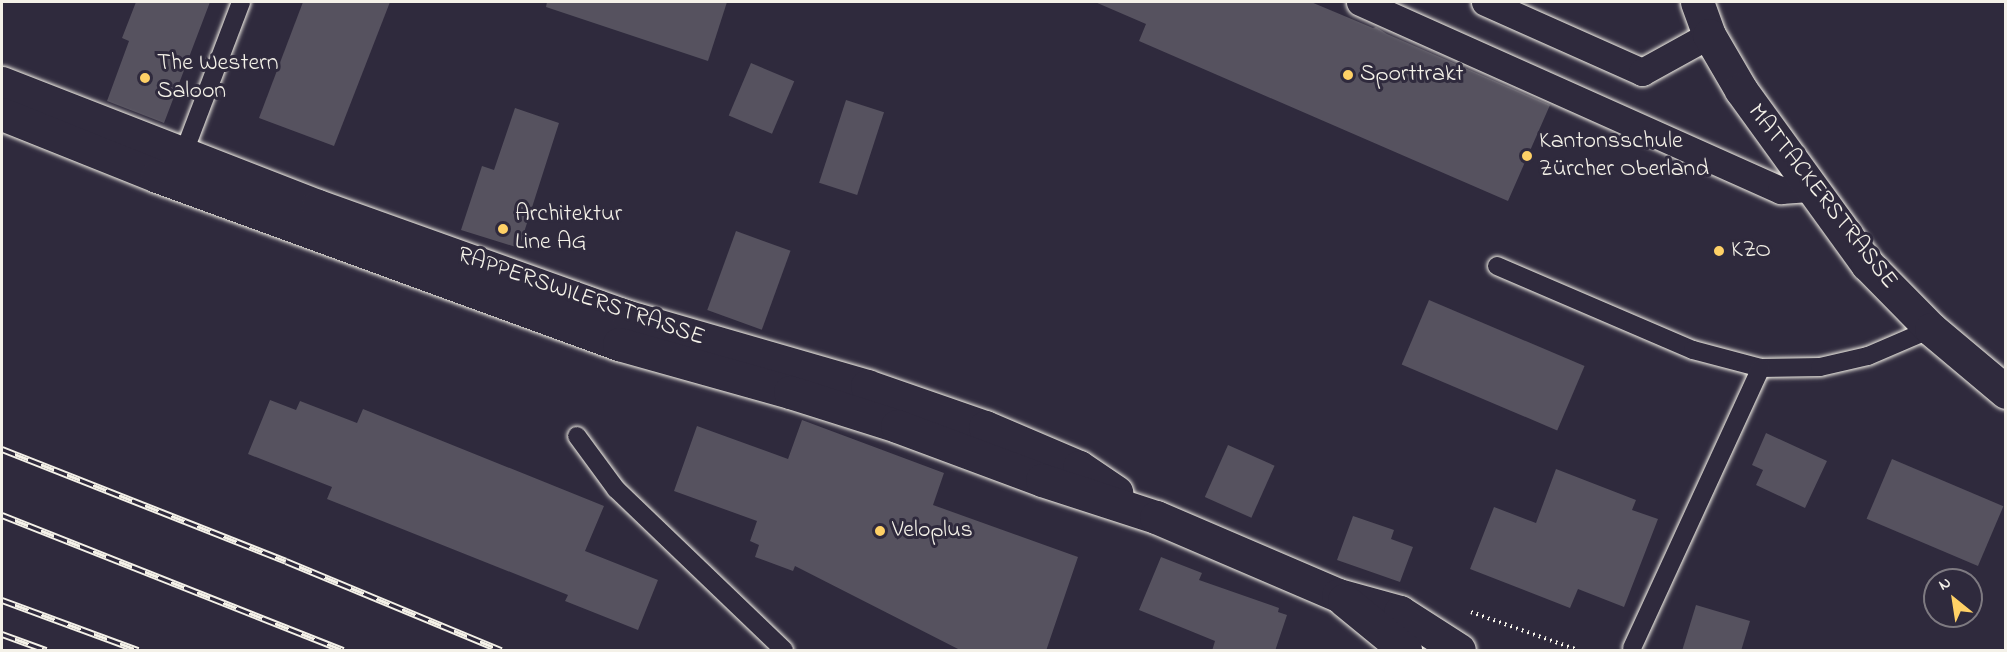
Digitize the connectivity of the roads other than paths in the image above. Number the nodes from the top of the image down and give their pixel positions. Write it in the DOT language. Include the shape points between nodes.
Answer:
graph roads {
  1 [pos="241,2"];
  2 [pos="1360,2"];
  3 [pos="1485,2"];
  4 [pos="1696,2"];
  5 [pos="1709,35"];
  6 [pos="2,83"];
  7 [pos="2,114"];
  8 [pos="183,155"];
  9 [pos="1812,188"];
  10 [pos="1497,266"];
  11 [pos="1931,329"];
  12 [pos="1761,368"];
  13 [pos="2006,392"];
  14 [pos="577,436"];
  15 [pos="1156,517"];
  16 [pos="1338,595"];
  17 [pos="1398,648"];
  18 [pos="1632,648"];
  19 [pos="784,651"];
  20 [pos="1459,651"];
  1 -- 8 [label="lane"];
  2 -- 9 [label="street" via="1781,190"];
  3 -- 5 [label="street" via="1642,72"];
  4 -- 5 [label="main road, MATTACKERSTRASSE"];
  5 -- 9 [label="main road, MATTACKERSTRASSE" via="1740,90"];
  6 -- 8 [label="main road, RAPPERSWILERSTRASSE"];
  7 -- 15 [label="main road, RAPPERSWILERSTRASSE" via="168,180 596,336 886,423"];
  8 -- 15 [label="main road, RAPPERSWILERSTRASSE" via="628,317 867,386 985,427 1079,467"];
  9 -- 11 [label="main road, MATTACKERSTRASSE" via="1867,264"];
  10 -- 12 [label="lane" via="1693,350"];
  11 -- 12 [label="lane" via="1868,356 1820,367"];
  11 -- 13 [label="main road, MATTACKERSTRASSE"];
  12 -- 18 [label="lane"];
  14 -- 19 [label="lane" via="616,489"];
  15 -- 16 [label="main road, RAPPERSWILERSTRASSE"];
  16 -- 17 [label="main road, RAPPERSWILERSTRASSE"];
  16 -- 20 [label="main road, RAPPERSWILERSTRASSE" via="1400,612"];
}
